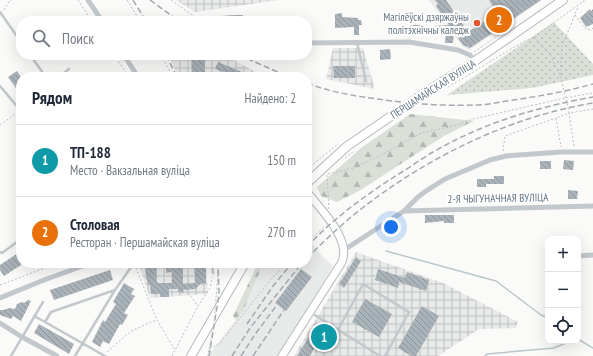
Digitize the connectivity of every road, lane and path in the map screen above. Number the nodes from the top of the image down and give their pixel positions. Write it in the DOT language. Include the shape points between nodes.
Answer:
graph roads {
  1 [pos="12,0"];
  2 [pos="78,0"];
  3 [pos="88,0"];
  4 [pos="127,0"];
  5 [pos="171,0"];
  6 [pos="563,0"];
  7 [pos="586,0"];
  8 [pos="578,7"];
  9 [pos="0,12"];
  10 [pos="575,15"];
  11 [pos="89,16"];
  12 [pos="99,16"];
  13 [pos="137,16"];
  14 [pos="193,16"];
  15 [pos="593,28"];
  16 [pos="15,34"];
  17 [pos="534,37"];
  18 [pos="357,42"];
  19 [pos="312,43"];
  20 [pos="34,60"];
  21 [pos="117,60"];
  22 [pos="127,60"];
  23 [pos="164,60"];
  24 [pos="475,61"];
  25 [pos="69,70"];
  26 [pos="42,72"];
  27 [pos="66,72"];
  28 [pos="126,72"];
  29 [pos="135,72"];
  30 [pos="170,72"];
  31 [pos="560,75"];
  32 [pos="366,81"];
  33 [pos="0,86"];
  34 [pos="449,86"];
  35 [pos="593,93"];
  36 [pos="565,98"];
  37 [pos="16,104"];
  38 [pos="593,109"];
  39 [pos="16,113"];
  40 [pos="569,113"];
  41 [pos="556,118"];
  42 [pos="0,124"];
  43 [pos="355,150"];
  44 [pos="561,152"];
  45 [pos="575,152"];
  46 [pos="593,152"];
  47 [pos="503,156"];
  48 [pos="343,159"];
  49 [pos="317,160"];
  50 [pos="312,164"];
  51 [pos="332,169"];
  52 [pos="326,174"];
  53 [pos="312,178"];
  54 [pos="312,198"];
  55 [pos="593,206"];
  56 [pos="404,211"];
  57 [pos="330,221"];
  58 [pos="312,237"];
  59 [pos="16,243"];
  60 [pos="344,250"];
  61 [pos="0,252"];
  62 [pos="593,255"];
  63 [pos="581,256"];
  64 [pos="45,268"];
  65 [pos="77,268"];
  66 [pos="130,268"];
  67 [pos="136,268"];
  68 [pos="212,268"];
  69 [pos="214,268"];
  70 [pos="217,268"];
  71 [pos="242,268"];
  72 [pos="282,268"];
  73 [pos="213,273"];
  74 [pos="188,281"];
  75 [pos="0,285"];
  76 [pos="115,290"];
  77 [pos="0,298"];
  78 [pos="43,302"];
  79 [pos="198,306"];
  80 [pos="310,312"];
  81 [pos="34,316"];
  82 [pos="157,320"];
  83 [pos="45,322"];
  84 [pos="0,323"];
  85 [pos="338,330"];
  86 [pos="22,337"];
  87 [pos="82,344"];
  88 [pos="209,349"];
  89 [pos="175,350"];
  90 [pos="11,356"];
  91 [pos="57,356"];
  92 [pos="75,356"];
  93 [pos="105,356"];
  94 [pos="172,356"];
  95 [pos="191,356"];
  96 [pos="208,356"];
  97 [pos="282,356"];
  98 [pos="380,356"];
  99 [pos="385,356"];
  1 -- 9 [label="path"];
  2 -- 11 [label="path"];
  3 -- 12 [label="street"];
  4 -- 13 [label="path"];
  5 -- 14 [label="path"];
  6 -- 24 [label="main road, ПЕРШАМАЙСКАЯ ВУЛІЦА"];
  7 -- 8 [label="path"];
  8 -- 10 [label="path"];
  8 -- 17 [label="path"];
  9 -- 16 [label="lane"];
  10 -- 15 [label="path" via="586,29"];
  10 -- 31 [label="path" via="562,46"];
  17 -- 31 [label="path" via="550,54"];
  17 -- 34 [label="path"];
  18 -- 19 [label="street"];
  18 -- 24 [label="street" via="409,42 434,46 458,50 470,55"];
  18 -- 32 [label="lane"];
  20 -- 26 [label="lane"];
  21 -- 28 [label="path"];
  22 -- 29 [label="street"];
  23 -- 30 [label="path"];
  24 -- 53 [label="main road, ПЕРШАМАЙСКАЯ ВУЛІЦА, bridge" via="346,147"];
  25 -- 27 [label="lane"];
  31 -- 36 [label="path"];
  33 -- 37 [label="lane"];
  35 -- 36 [label="path"];
  36 -- 40 [label="path"];
  36 -- 52 [label="path" via="421,133 354,168"];
  38 -- 40 [label="path"];
  39 -- 42 [label="path"];
  40 -- 41 [label="path"];
  40 -- 45 [label="path"];
  41 -- 44 [label="path"];
  41 -- 47 [label="path" via="505,136"];
  43 -- 48 [label="path"];
  44 -- 45 [label="street"];
  44 -- 47 [label="street"];
  45 -- 46 [label="street"];
  47 -- 56 [label="street" via="445,179 418,197"];
  49 -- 50 [label="path"];
  51 -- 52 [label="path"];
  52 -- 57 [label="path"];
  54 -- 57 [label="main road"];
  55 -- 56 [label="street, 2-Я ЧЫГУНАЧНАЯ ВУЛІЦА"];
  56 -- 60 [label="street"];
  57 -- 58 [label="path"];
  57 -- 60 [label="main road" via="341,239"];
  59 -- 61 [label="lane"];
  60 -- 80 [label="main road" via="342,262"];
  62 -- 63 [label="street"];
  64 -- 75 [label="path"];
  65 -- 77 [label="street"];
  66 -- 76 [label="lane"];
  67 -- 82 [label="path"];
  68 -- 73 [label="lane"];
  69 -- 73 [label="path"];
  70 -- 88 [label="path, bridge" via="214,324"];
  71 -- 95 [label="main road"];
  72 -- 88 [label="path" via="220,343"];
  73 -- 79 [label="path" via="210,288"];
  74 -- 79 [label="path" via="187,291"];
  76 -- 83 [label="lane" via="51,312"];
  76 -- 87 [label="lane"];
  78 -- 81 [label="lane"];
  79 -- 89 [label="path"];
  80 -- 85 [label="lane"];
  80 -- 97 [label="main road"];
  81 -- 83 [label="lane"];
  81 -- 86 [label="lane"];
  82 -- 89 [label="path"];
  82 -- 93 [label="path" via="131,331"];
  83 -- 87 [label="lane"];
  84 -- 86 [label="street"];
  85 -- 98 [label="lane"];
  85 -- 99 [label="lane" via="363,284 409,312"];
  86 -- 90 [label="lane"];
  86 -- 91 [label="street"];
  87 -- 92 [label="lane"];
  87 -- 93 [label="lane"];
  88 -- 96 [label="path"];
  89 -- 94 [label="path"];
}
